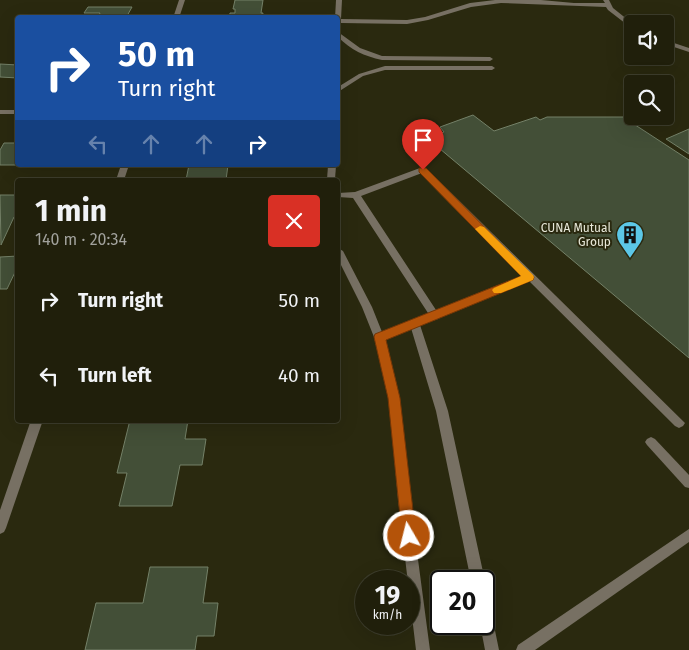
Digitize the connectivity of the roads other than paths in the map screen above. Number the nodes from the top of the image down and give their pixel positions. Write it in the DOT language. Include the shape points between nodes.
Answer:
graph roads {
  1 [pos="182,0"];
  2 [pos="339,0"];
  3 [pos="514,0"];
  4 [pos="606,2"];
  5 [pos="177,15"];
  6 [pos="338,15"];
  7 [pos="624,21"];
  8 [pos="340,23"];
  9 [pos="340,36"];
  10 [pos="674,45"];
  11 [pos="689,50"];
  12 [pos="490,59"];
  13 [pos="492,68"];
  14 [pos="340,89"];
  15 [pos="0,112"];
  16 [pos="15,112"];
  17 [pos="340,195"];
  18 [pos="356,196"];
  19 [pos="340,254"];
  20 [pos="529,277"];
  21 [pos="435,316"];
  22 [pos="415,324"];
  23 [pos="379,337"];
  24 [pos="36,423"];
  25 [pos="678,423"];
  26 [pos="651,442"];
  27 [pos="689,483"];
  28 [pos="0,528"];
  29 [pos="689,535"];
  30 [pos="476,570"];
  31 [pos="489,635"];
  32 [pos="423,650"];
  33 [pos="492,650"];
  34 [pos="523,650"];
  1 -- 5 [label="street"];
  2 -- 6 [label="street"];
  3 -- 4 [label="street" via="568,5"];
  3 -- 8 [label="street" via="470,5 407,22"];
  4 -- 7 [label="street"];
  9 -- 12 [label="street" via="354,48 382,58"];
  10 -- 11 [label="street"];
  13 -- 14 [label="street" via="385,68 361,75"];
  15 -- 16 [label="street"];
  17 -- 18 [label="street"];
  18 -- 20 [label="street" via="423,170"];
  18 -- 21 [label="street"];
  19 -- 23 [label="street"];
  20 -- 21 [label="street"];
  20 -- 25 [label="street"];
  21 -- 22 [label="street"];
  22 -- 23 [label="street"];
  22 -- 30 [label="street" via="442,411"];
  23 -- 32 [label="street" via="394,398"];
  24 -- 28 [label="street"];
  26 -- 27 [label="street"];
  29 -- 34 [label="street"];
  31 -- 33 [label="street"];
}
